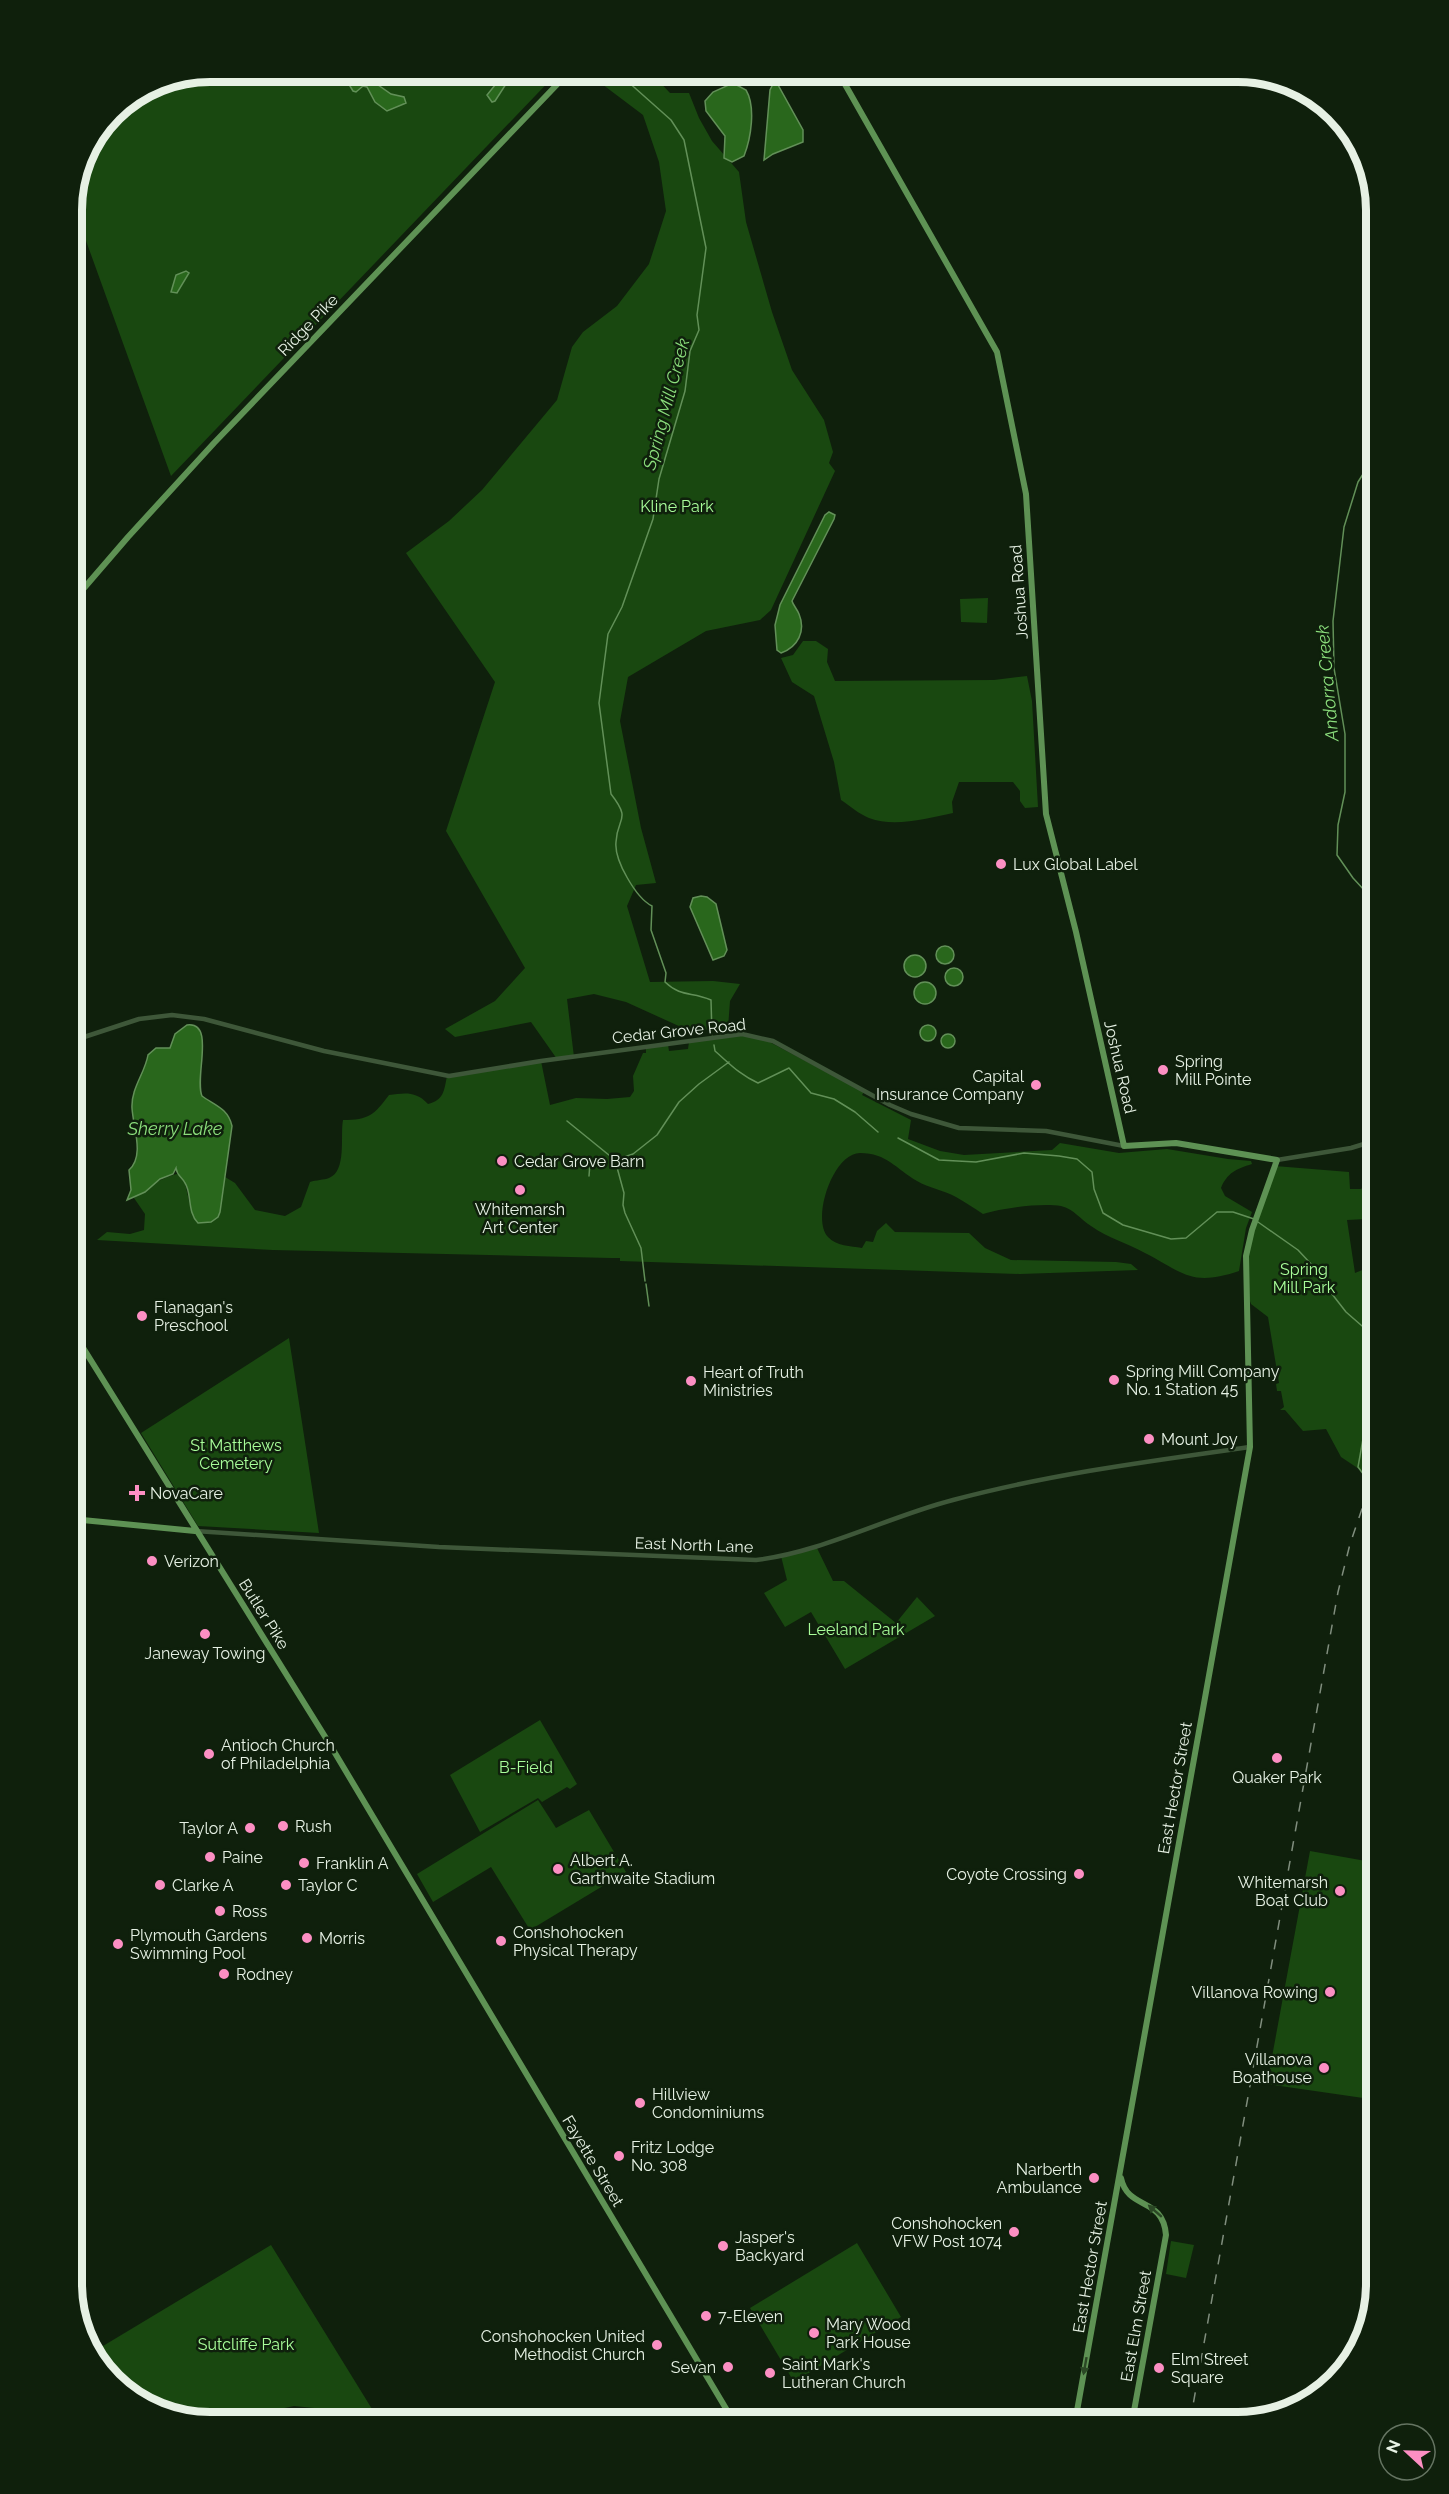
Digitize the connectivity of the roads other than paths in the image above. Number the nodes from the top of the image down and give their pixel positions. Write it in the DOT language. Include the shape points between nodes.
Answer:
graph roads {
  1 [pos="558,83"];
  2 [pos="844,83"];
  3 [pos="83,589"];
  4 [pos="83,1037"];
  5 [pos="1366,1143"];
  6 [pos="1124,1146"];
  7 [pos="1277,1160"];
  8 [pos="83,1348"];
  9 [pos="1250,1447"];
  10 [pos="83,1520"];
  11 [pos="195,1531"];
  12 [pos="431,1914"];
  13 [pos="1122,2162"];
  14 [pos="1131,2197"];
  15 [pos="1116,2198"];
  16 [pos="728,2412"];
  17 [pos="1078,2412"];
  18 [pos="1134,2412"];
  1 -- 3 [label="main road, Ridge Pike" via="276,376"];
  2 -- 6 [label="main road, Joshua Road" via="997,352 1026,494 1046,814"];
  4 -- 6 [label="street, Cedar Grove Road" via="139,1019 172,1015 449,1076 742,1034 772,1041 911,1114 959,1128 1046,1131"];
  5 -- 7 [label="street"];
  6 -- 7 [label="main road, Cedar Grove Road" via="1176,1143"];
  7 -- 9 [label="main road, East Hector Street" via="1246,1256"];
  8 -- 11 [label="main road, Butler Pike"];
  9 -- 11 [label="street, East North Lane" via="1119,1466 960,1498 793,1553 756,1560 450,1548"];
  9 -- 13 [label="main road, East Hector Street"];
  10 -- 11 [label="main road"];
  11 -- 12 [label="main road, Butler Pike"];
  12 -- 16 [label="main road, Fayette Street"];
  13 -- 14 [label="main road" via="1122,2183"];
  13 -- 15 [label="main road, East Hector Street"];
  14 -- 15 [label="main road"];
  18 -- 14 [label="main road, East Elm Street, one-way" via="1166,2235 1156,2209"];
  15 -- 17 [label="main road, East Hector Street, one-way"];
}
